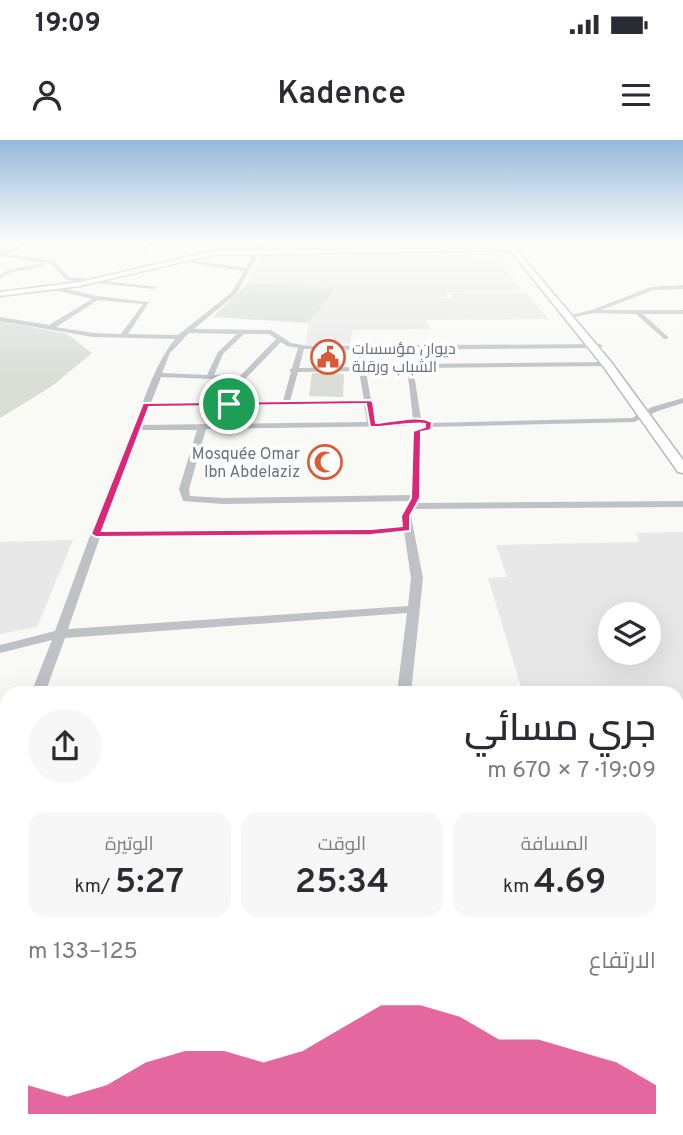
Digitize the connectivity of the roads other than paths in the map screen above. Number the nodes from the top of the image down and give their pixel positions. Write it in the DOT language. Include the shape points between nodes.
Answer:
graph roads {
  1 [pos="63,286"];
  2 [pos="147,286"];
  3 [pos="238,286"];
  4 [pos="548,286"];
  5 [pos="154,287"];
  6 [pos="683,287"];
  7 [pos="54,288"];
  8 [pos="0,293"];
  9 [pos="97,298"];
  10 [pos="590,312"];
  11 [pos="638,312"];
  12 [pos="673,312"];
  13 [pos="683,312"];
  14 [pos="572,316"];
  15 [pos="0,319"];
  16 [pos="683,320"];
  17 [pos="49,328"];
  18 [pos="241,333"];
  19 [pos="184,334"];
  20 [pos="122,337"];
  21 [pos="666,338"];
  22 [pos="280,339"];
  23 [pos="596,346"];
  24 [pos="301,348"];
  25 [pos="358,348"];
  26 [pos="406,348"];
  27 [pos="607,364"];
  28 [pos="410,366"];
  29 [pos="362,369"];
  30 [pos="293,370"];
  31 [pos="158,375"];
  32 [pos="210,375"];
  33 [pos="242,378"];
  34 [pos="683,400"];
  35 [pos="370,402"];
  36 [pos="286,403"];
  37 [pos="229,404"];
  38 [pos="146,405"];
  39 [pos="645,415"];
  40 [pos="417,419"];
  41 [pos="404,424"];
  42 [pos="372,425"];
  43 [pos="430,425"];
  44 [pos="137,428"];
  45 [pos="202,428"];
  46 [pos="417,431"];
  47 [pos="683,459"];
  48 [pos="683,468"];
  49 [pos="415,502"];
  50 [pos="683,504"];
  51 [pos="407,528"];
  52 [pos="96,534"];
  53 [pos="413,609"];
  54 [pos="60,634"];
  55 [pos="0,649"];
  56 [pos="41,686"];
  57 [pos="405,686"];
  1 -- 7 [label="main road"];
  2 -- 5 [label="street"];
  3 -- 19 [label="street"];
  4 -- 14 [label="main road"];
  6 -- 10 [label="street" via="653,288"];
  7 -- 8 [label="main road"];
  7 -- 9 [label="street"];
  9 -- 17 [label="street"];
  9 -- 20 [label="street" via="147,303"];
  10 -- 11 [label="street"];
  10 -- 14 [label="street"];
  11 -- 12 [label="street"];
  11 -- 21 [label="street"];
  12 -- 13 [label="street"];
  12 -- 16 [label="street"];
  14 -- 23 [label="main road"];
  15 -- 17 [label="street"];
  17 -- 20 [label="street"];
  18 -- 19 [label="street"];
  18 -- 22 [label="street" via="271,332"];
  18 -- 32 [label="street" via="220,353"];
  19 -- 20 [label="street"];
  19 -- 31 [label="street" via="167,353"];
  22 -- 24 [label="street"];
  22 -- 33 [label="street"];
  23 -- 26 [label="street"];
  23 -- 27 [label="main road"];
  23 -- 39 [label="main road"];
  24 -- 25 [label="street"];
  24 -- 30 [label="street"];
  25 -- 26 [label="street"];
  25 -- 29 [label="street"];
  26 -- 28 [label="street"];
  27 -- 28 [label="street"];
  27 -- 39 [label="main road"];
  28 -- 40 [label="street"];
  29 -- 30 [label="street"];
  29 -- 35 [label="street"];
  30 -- 36 [label="street"];
  31 -- 32 [label="street"];
  31 -- 38 [label="street"];
  32 -- 33 [label="street"];
  33 -- 37 [label="street"];
  34 -- 39 [label="street"];
  35 -- 36 [label="street"];
  35 -- 42 [label="street"];
  36 -- 37 [label="street"];
  37 -- 38 [label="street"];
  38 -- 44 [label="street"];
  39 -- 43 [label="street" via="629,420"];
  39 -- 47 [label="main road"];
  39 -- 48 [label="main road"];
  40 -- 41 [label="street"];
  40 -- 43 [label="street"];
  41 -- 42 [label="street"];
  41 -- 46 [label="street"];
  42 -- 45 [label="street"];
  43 -- 46 [label="street"];
  44 -- 45 [label="street"];
  44 -- 52 [label="street"];
  45 -- 49 [label="street" via="184,489 186,499"];
  46 -- 49 [label="street"];
  49 -- 50 [label="street"];
  49 -- 51 [label="street" via="406,516"];
  51 -- 52 [label="street"];
  51 -- 53 [label="street" via="417,578"];
  52 -- 54 [label="street"];
  53 -- 54 [label="street"];
  53 -- 57 [label="street"];
  54 -- 55 [label="street"];
  54 -- 56 [label="street"];
}
